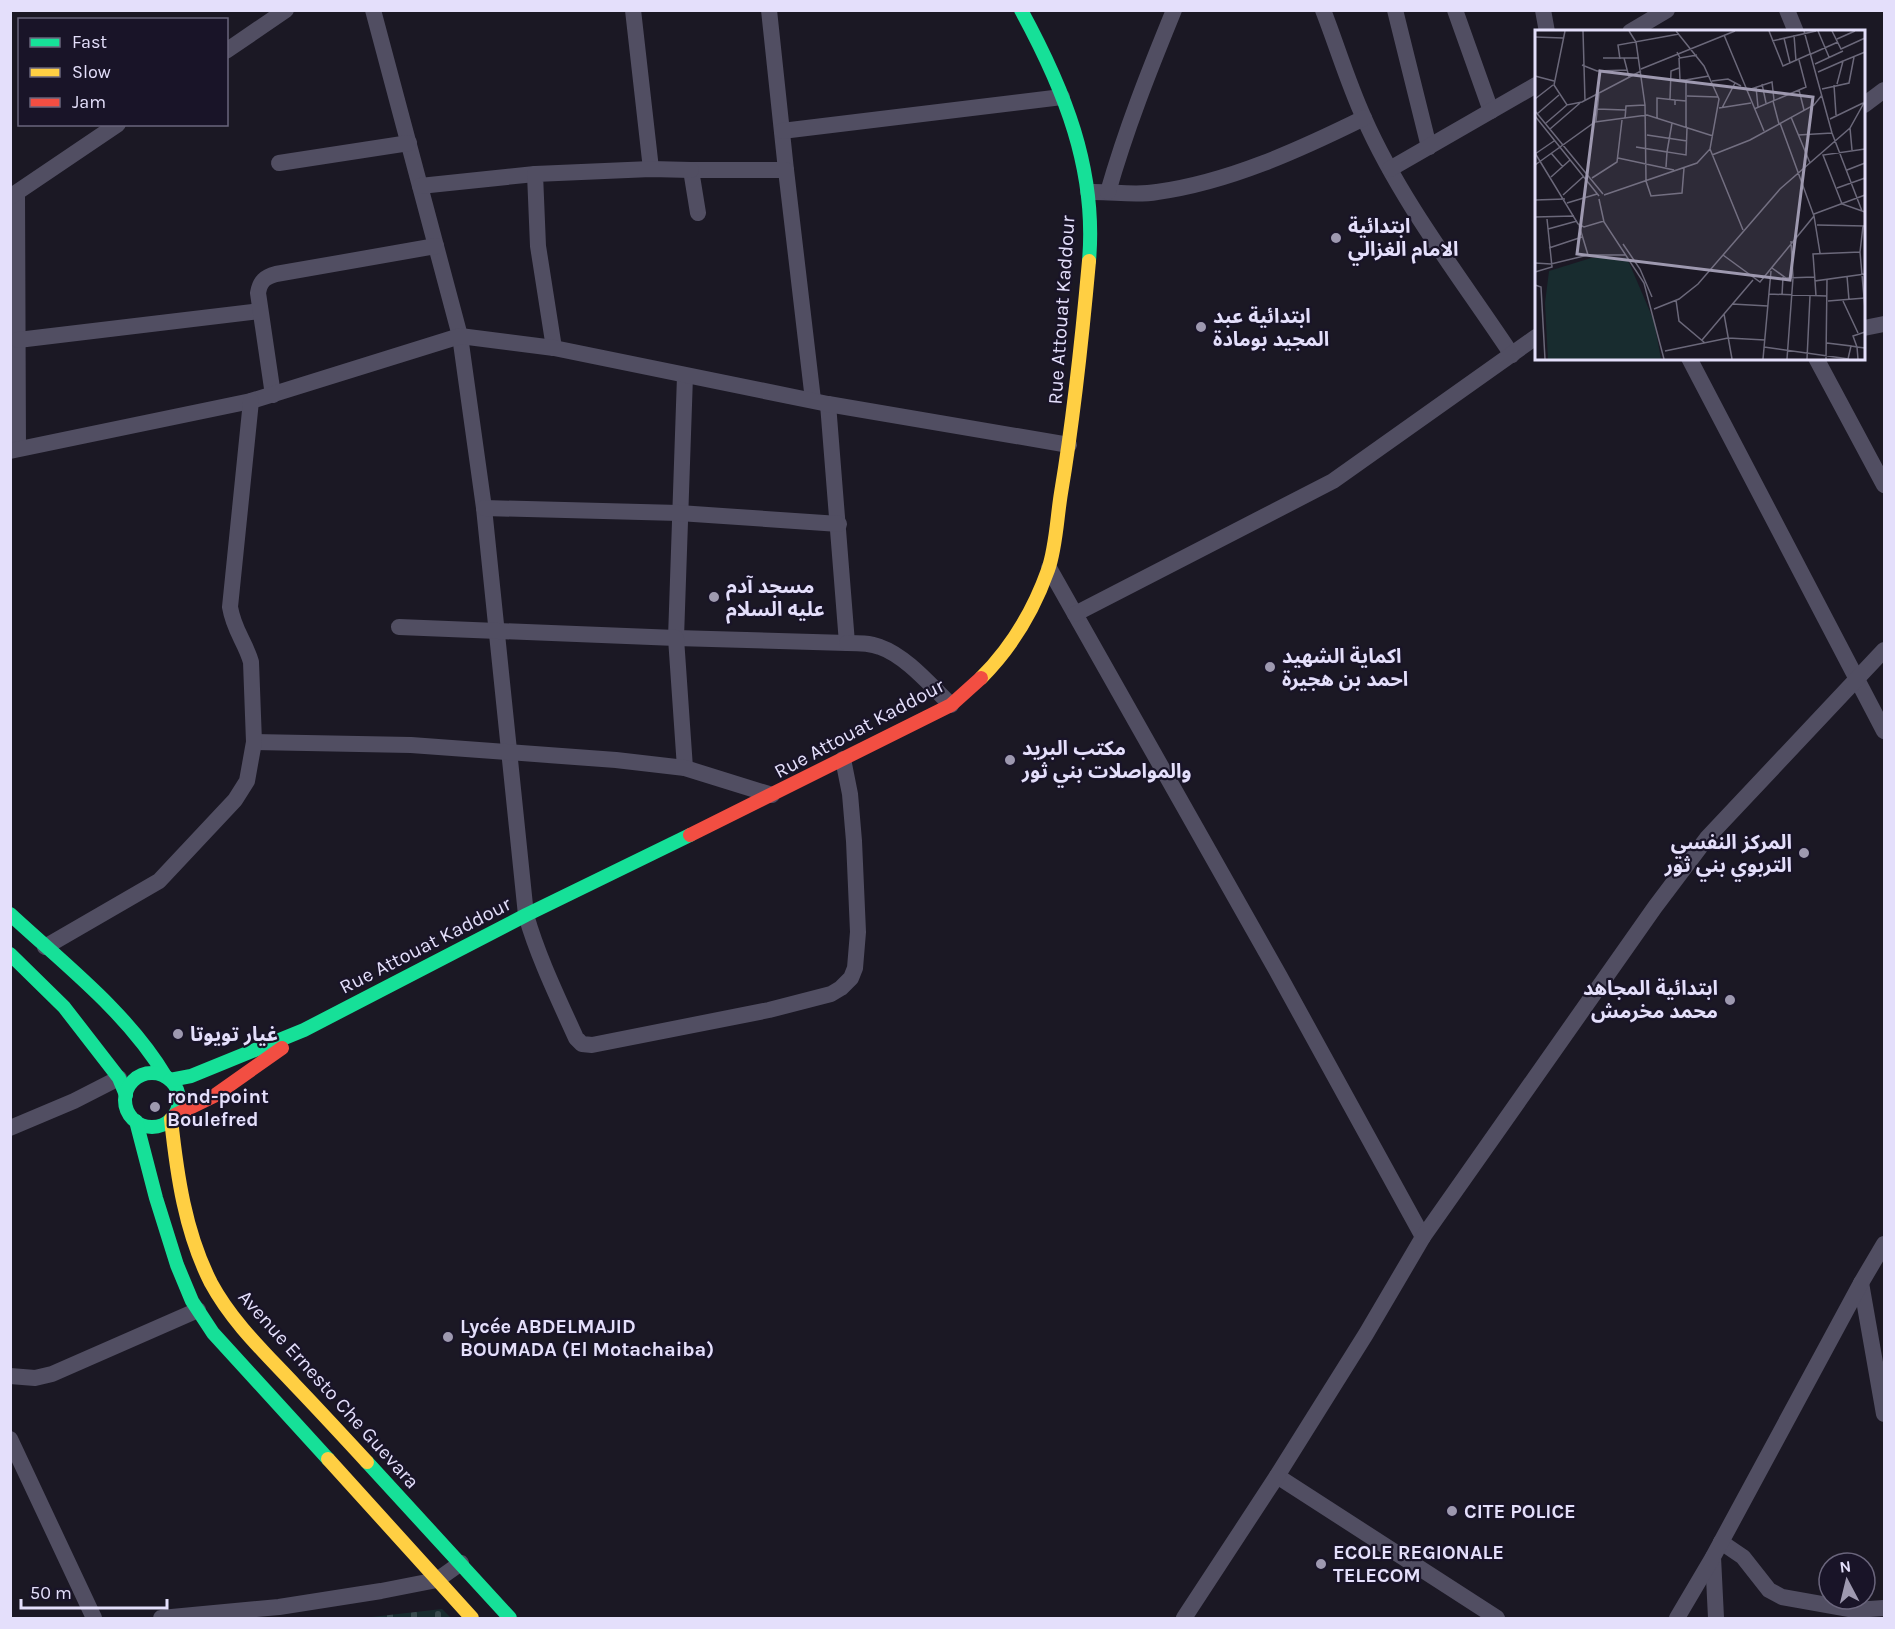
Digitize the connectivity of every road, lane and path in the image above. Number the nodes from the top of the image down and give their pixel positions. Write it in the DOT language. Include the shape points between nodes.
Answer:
graph roads {
  1 [pos="286,10"];
  2 [pos="373,10"];
  3 [pos="633,10"];
  4 [pos="768,10"];
  5 [pos="1022,10"];
  6 [pos="1174,10"];
  7 [pos="1323,10"];
  8 [pos="1395,10"];
  9 [pos="1455,10"];
  10 [pos="1543,10"];
  11 [pos="1667,10"];
  12 [pos="1787,10"];
  13 [pos="261,18"];
  14 [pos="1547,30"];
  15 [pos="1633,30"];
  16 [pos="1795,30"];
  17 [pos="228,49"];
  18 [pos="1535,86"];
  19 [pos="1884,90"];
  20 [pos="1062,97"];
  21 [pos="1865,104"];
  22 [pos="1491,111"];
  23 [pos="1364,118"];
  24 [pos="115,126"];
  25 [pos="783,131"];
  26 [pos="409,143"];
  27 [pos="1429,147"];
  28 [pos="279,163"];
  29 [pos="651,169"];
  30 [pos="1390,169"];
  31 [pos="691,170"];
  32 [pos="786,170"];
  33 [pos="535,174"];
  34 [pos="420,186"];
  35 [pos="1088,192"];
  36 [pos="1108,192"];
  37 [pos="14,195"];
  38 [pos="698,213"];
  39 [pos="436,246"];
  40 [pos="260,311"];
  41 [pos="1884,324"];
  42 [pos="1865,328"];
  43 [pos="460,336"];
  44 [pos="1535,338"];
  45 [pos="18,340"];
  46 [pos="554,348"];
  47 [pos="1512,355"];
  48 [pos="1690,360"];
  49 [pos="1817,360"];
  50 [pos="685,376"];
  51 [pos="273,395"];
  52 [pos="251,401"];
  53 [pos="820,402"];
  54 [pos="1069,445"];
  55 [pos="14,449"];
  56 [pos="1884,485"];
  57 [pos="484,508"];
  58 [pos="680,513"];
  59 [pos="839,524"];
  60 [pos="1049,568"];
  61 [pos="1075,614"];
  62 [pos="399,627"];
  63 [pos="498,631"];
  64 [pos="676,638"];
  65 [pos="847,643"];
  66 [pos="1884,650"];
  67 [pos="1858,678"];
  68 [pos="951,705"];
  69 [pos="1884,730"];
  70 [pos="254,742"];
  71 [pos="510,752"];
  72 [pos="843,759"];
  73 [pos="685,768"];
  74 [pos="772,795"];
  75 [pos="10,914"];
  76 [pos="526,915"];
  77 [pos="45,947"];
  78 [pos="10,954"];
  79 [pos="304,1030"];
  80 [pos="119,1078"];
  81 [pos="172,1079"];
  82 [pos="126,1095"];
  83 [pos="173,1117"];
  84 [pos="136,1121"];
  85 [pos="10,1128"];
  86 [pos="1423,1237"];
  87 [pos="1884,1244"];
  88 [pos="1861,1283"];
  89 [pos="198,1310"];
  90 [pos="10,1376"];
  91 [pos="1884,1414"];
  92 [pos="10,1439"];
  93 [pos="26,1475"];
  94 [pos="1277,1476"];
  95 [pos="10,1482"];
  96 [pos="1717,1550"];
  97 [pos="461,1563"];
  98 [pos="437,1580"];
  99 [pos="1884,1608"];
  100 [pos="1830,1613"];
  101 [pos="94,1618"];
  102 [pos="161,1618"];
  103 [pos="472,1618"];
  104 [pos="510,1618"];
  105 [pos="1184,1618"];
  106 [pos="1497,1618"];
  107 [pos="1677,1618"];
  108 [pos="1716,1618"];
  1 -- 13 [label="street"];
  2 -- 26 [label="street"];
  3 -- 29 [label="street"];
  4 -- 25 [label="street"];
  5 -- 20 [label="main road, Rue Attouat Kaddour"];
  6 -- 36 [label="street" via="1127,125"];
  7 -- 23 [label="street"];
  8 -- 27 [label="street"];
  9 -- 22 [label="street"];
  10 -- 14 [label="street"];
  11 -- 15 [label="street"];
  12 -- 16 [label="street"];
  13 -- 17 [label="street"];
  18 -- 22 [label="street"];
  19 -- 21 [label="street"];
  20 -- 25 [label="street"];
  20 -- 35 [label="main road, Rue Attouat Kaddour" via="1082,156"];
  22 -- 27 [label="street"];
  23 -- 30 [label="street"];
  23 -- 36 [label="street" via="1252,167 1214,179 1158,192"];
  24 -- 37 [label="street"];
  25 -- 32 [label="street"];
  26 -- 28 [label="street"];
  26 -- 34 [label="street"];
  27 -- 30 [label="street"];
  29 -- 31 [label="street"];
  29 -- 33 [label="street"];
  30 -- 47 [label="street"];
  31 -- 32 [label="street"];
  31 -- 38 [label="street"];
  32 -- 53 [label="street"];
  33 -- 34 [label="street"];
  33 -- 46 [label="street" via="538,246"];
  34 -- 39 [label="street"];
  35 -- 36 [label="street"];
  35 -- 54 [label="main road, Rue Attouat Kaddour" via="1091,237"];
  37 -- 45 [label="street"];
  39 -- 40 [label="street" via="265,277 259,285"];
  39 -- 43 [label="street"];
  40 -- 45 [label="street"];
  40 -- 51 [label="street"];
  41 -- 42 [label="street"];
  43 -- 46 [label="street"];
  43 -- 51 [label="street"];
  43 -- 57 [label="street"];
  44 -- 47 [label="street"];
  45 -- 55 [label="street"];
  46 -- 50 [label="street"];
  47 -- 61 [label="street" via="1333,481"];
  48 -- 67 [label="street"];
  49 -- 56 [label="street"];
  50 -- 53 [label="street"];
  50 -- 58 [label="street"];
  51 -- 52 [label="street"];
  52 -- 55 [label="street"];
  52 -- 70 [label="street" via="230,607 251,662"];
  53 -- 54 [label="street"];
  53 -- 59 [label="street"];
  54 -- 60 [label="main road, Rue Attouat Kaddour"];
  57 -- 58 [label="street"];
  57 -- 63 [label="street"];
  58 -- 59 [label="street"];
  58 -- 64 [label="street"];
  59 -- 65 [label="street"];
  60 -- 61 [label="street"];
  60 -- 68 [label="main road, Rue Attouat Kaddour" via="1016,638"];
  61 -- 86 [label="street"];
  62 -- 63 [label="street"];
  63 -- 64 [label="street"];
  63 -- 71 [label="street"];
  64 -- 65 [label="street"];
  64 -- 73 [label="street"];
  65 -- 68 [label="street" via="891,652"];
  66 -- 67 [label="street"];
  67 -- 69 [label="street"];
  67 -- 86 [label="street" via="1707,838"];
  68 -- 72 [label="main road, Rue Attouat Kaddour"];
  70 -- 71 [label="street" via="411,745"];
  70 -- 77 [label="street" via="247,781 235,800 159,881"];
  71 -- 73 [label="street"];
  71 -- 76 [label="street"];
  72 -- 74 [label="main road, Rue Attouat Kaddour"];
  72 -- 76 [label="street" via="850,794 858,932 855,969 851,978 831,994 769,1010 582,1044 555,993"];
  73 -- 74 [label="street"];
  74 -- 76 [label="main road, Rue Attouat Kaddour"];
  75 -- 77 [label="main road"];
  76 -- 79 [label="main road, Rue Attouat Kaddour"];
  77 -- 81 [label="main road" via="116,1011"];
  78 -- 80 [label="main road" via="64,1007"];
  79 -- 81 [label="main road, Rue Attouat Kaddour"];
  79 -- 83 [label="main road" via="235,1083"];
  80 -- 82 [label="main road"];
  80 -- 85 [label="street"];
  81 -- 82 [label="main road" via="153,1073 144,1075 131,1084"];
  81 -- 83 [label="main road" via="179,1097"];
  82 -- 84 [label="main road" via="126,1107"];
  83 -- 84 [label="main road" via="161,1126 142,1126"];
  83 -- 97 [label="main road, Avenue Ernesto Che Guevara" via="176,1159 189,1221 211,1282 267,1354"];
  84 -- 89 [label="main road" via="174,1255"];
  86 -- 94 [label="street"];
  87 -- 88 [label="street"];
  88 -- 91 [label="street"];
  88 -- 96 [label="street"];
  89 -- 90 [label="street" via="52,1374 35,1378"];
  89 -- 98 [label="main road" via="213,1333"];
  92 -- 93 [label="street"];
  93 -- 95 [label="street"];
  93 -- 101 [label="street"];
  94 -- 105 [label="street"];
  94 -- 106 [label="street"];
  96 -- 100 [label="street" via="1747,1562 1769,1590"];
  96 -- 107 [label="street"];
  96 -- 108 [label="street"];
  97 -- 98 [label="street"];
  97 -- 104 [label="main road, Avenue Ernesto Che Guevara"];
  98 -- 102 [label="street" via="279,1606"];
  98 -- 103 [label="main road"];
  99 -- 100 [label="street"];
}
